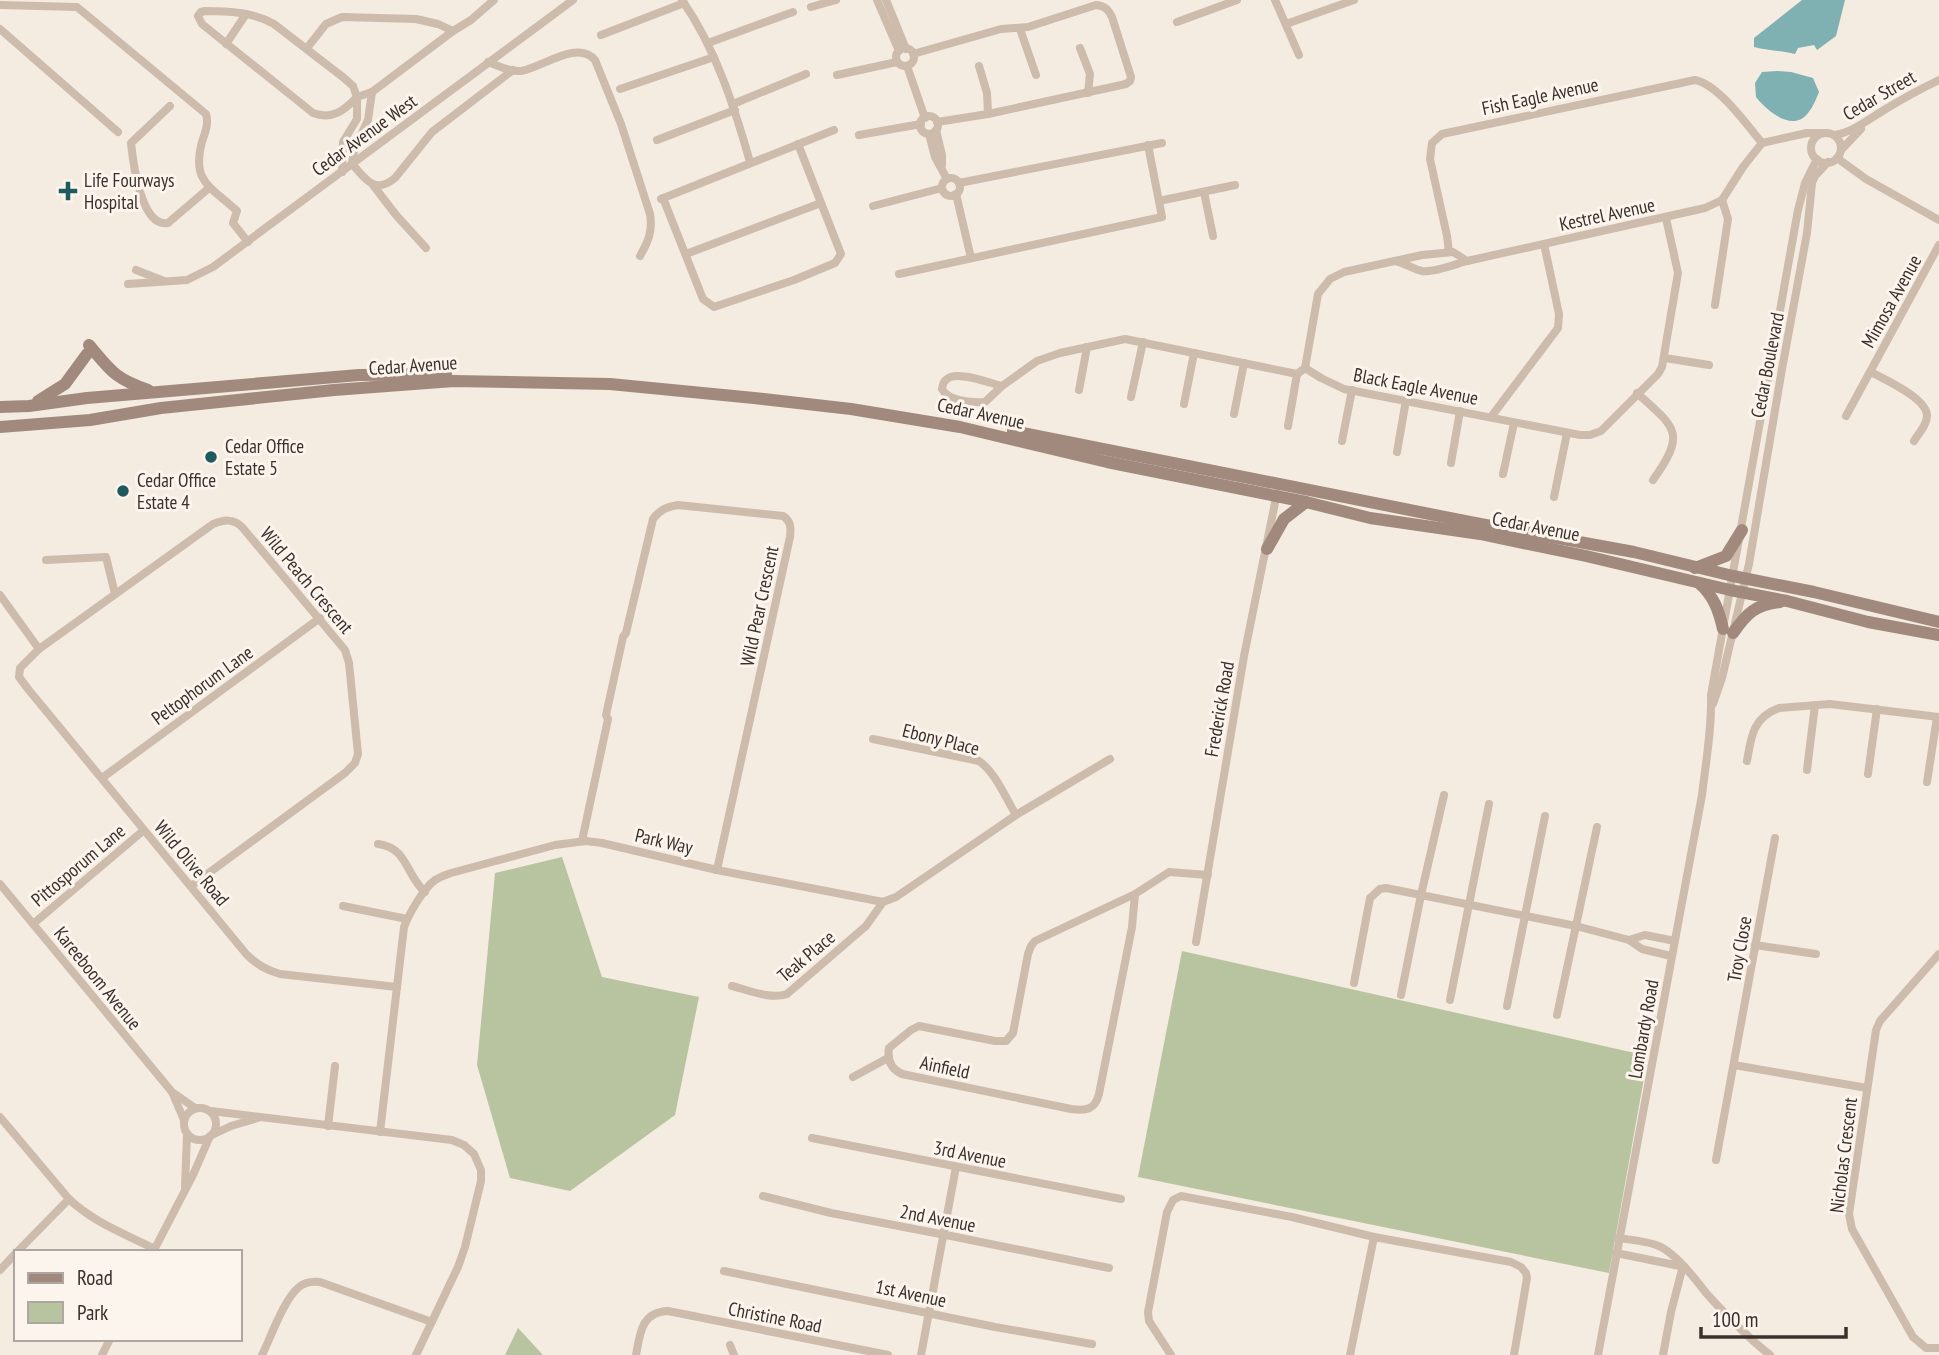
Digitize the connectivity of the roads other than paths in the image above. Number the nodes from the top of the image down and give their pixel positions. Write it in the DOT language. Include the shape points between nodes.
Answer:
graph roads {
  1 [pos="494,0"];
  2 [pos="573,0"];
  3 [pos="835,0"];
  4 [pos="877,0"];
  5 [pos="886,0"];
  6 [pos="1237,0"];
  7 [pos="1275,0"];
  8 [pos="1354,0"];
  9 [pos="683,2"];
  10 [pos="30,3"];
  11 [pos="0,5"];
  12 [pos="811,7"];
  13 [pos="793,12"];
  14 [pos="246,14"];
  15 [pos="1177,22"];
  16 [pos="1286,24"];
  17 [pos="0,29"];
  18 [pos="1020,29"];
  19 [pos="453,30"];
  20 [pos="601,35"];
  21 [pos="708,43"];
  22 [pos="226,44"];
  23 [pos="307,48"];
  24 [pos="1080,48"];
  25 [pos="906,52"];
  26 [pos="1299,55"];
  27 [pos="714,57"];
  28 [pos="488,62"];
  29 [pos="897,62"];
  30 [pos="907,66"];
  31 [pos="979,66"];
  32 [pos="513,70"];
  33 [pos="806,74"];
  34 [pos="837,75"];
  35 [pos="1036,75"];
  36 [pos="1939,82"];
  37 [pos="620,89"];
  38 [pos="372,92"];
  39 [pos="1088,93"];
  40 [pos="357,97"];
  41 [pos="170,106"];
  42 [pos="734,107"];
  43 [pos="988,114"];
  44 [pos="923,121"];
  45 [pos="934,129"];
  46 [pos="834,130"];
  47 [pos="118,132"];
  48 [pos="1822,133"];
  49 [pos="859,135"];
  50 [pos="1834,135"];
  51 [pos="1797,136"];
  52 [pos="657,140"];
  53 [pos="1762,142"];
  54 [pos="1162,143"];
  55 [pos="798,144"];
  56 [pos="1812,144"];
  57 [pos="1148,145"];
  58 [pos="1839,154"];
  59 [pos="1817,159"];
  60 [pos="750,162"];
  61 [pos="1828,162"];
  62 [pos="352,164"];
  63 [pos="342,172"];
  64 [pos="947,179"];
  65 [pos="959,183"];
  66 [pos="373,185"];
  67 [pos="1234,186"];
  68 [pos="209,188"];
  69 [pos="942,188"];
  70 [pos="1204,192"];
  71 [pos="956,194"];
  72 [pos="1722,200"];
  73 [pos="1159,201"];
  74 [pos="821,203"];
  75 [pos="873,206"];
  76 [pos="1666,218"];
  77 [pos="1939,220"];
  78 [pos="1213,236"];
  79 [pos="248,242"];
  80 [pos="1544,244"];
  81 [pos="1939,245"];
  82 [pos="426,248"];
  83 [pos="1449,252"];
  84 [pos="686,254"];
  85 [pos="640,256"];
  86 [pos="971,258"];
  87 [pos="1395,261"];
  88 [pos="1467,261"];
  89 [pos="136,270"];
  90 [pos="899,274"];
  91 [pos="1785,281"];
  92 [pos="166,282"];
  93 [pos="1799,283"];
  94 [pos="128,284"];
  95 [pos="1715,305"];
  96 [pos="1143,342"];
  97 [pos="1087,347"];
  98 [pos="1194,353"];
  99 [pos="1665,358"];
  100 [pos="1244,363"];
  101 [pos="1709,365"];
  102 [pos="1305,368"];
  103 [pos="1871,372"];
  104 [pos="1297,374"];
  105 [pos="1002,386"];
  106 [pos="1079,390"];
  107 [pos="1352,390"];
  108 [pos="155,392"];
  109 [pos="1637,394"];
  110 [pos="1130,397"];
  111 [pos="1406,400"];
  112 [pos="1184,404"];
  113 [pos="29,406"];
  114 [pos="0,407"];
  115 [pos="1461,411"];
  116 [pos="1234,414"];
  117 [pos="1846,416"];
  118 [pos="1491,417"];
  119 [pos="1514,423"];
  120 [pos="1288,426"];
  121 [pos="0,427"];
  122 [pos="1567,433"];
  123 [pos="1342,441"];
  124 [pos="1914,441"];
  125 [pos="1397,452"];
  126 [pos="1451,463"];
  127 [pos="1503,474"];
  128 [pos="1653,480"];
  129 [pos="1278,490"];
  130 [pos="1554,497"];
  131 [pos="1306,502"];
  132 [pos="1742,530"];
  133 [pos="1267,549"];
  134 [pos="46,560"];
  135 [pos="1695,568"];
  136 [pos="1697,581"];
  137 [pos="1737,584"];
  138 [pos="116,594"];
  139 [pos="1,597"];
  140 [pos="1787,601"];
  141 [pos="320,618"];
  142 [pos="1939,622"];
  143 [pos="1728,631"];
  144 [pos="1939,635"];
  145 [pos="39,649"];
  146 [pos="20,668"];
  147 [pos="1815,705"];
  148 [pos="1877,709"];
  149 [pos="1938,717"];
  150 [pos="873,739"];
  151 [pos="1110,759"];
  152 [pos="1747,761"];
  153 [pos="1807,770"];
  154 [pos="1868,774"];
  155 [pos="102,778"];
  156 [pos="1927,782"];
  157 [pos="1444,795"];
  158 [pos="1489,804"];
  159 [pos="1016,815"];
  160 [pos="1545,816"];
  161 [pos="1597,827"];
  162 [pos="144,830"];
  163 [pos="1776,838"];
  164 [pos="582,841"];
  165 [pos="378,844"];
  166 [pos="717,870"];
  167 [pos="1208,874"];
  168 [pos="0,884"];
  169 [pos="191,886"];
  170 [pos="425,892"];
  171 [pos="1135,894"];
  172 [pos="1421,895"];
  173 [pos="883,902"];
  174 [pos="343,906"];
  175 [pos="1469,906"];
  176 [pos="1526,916"];
  177 [pos="407,919"];
  178 [pos="33,924"];
  179 [pos="1576,926"];
  180 [pos="1629,940"];
  181 [pos="1675,941"];
  182 [pos="1196,942"];
  183 [pos="1755,945"];
  184 [pos="1816,954"];
  185 [pos="1939,954"];
  186 [pos="1671,956"];
  187 [pos="1354,983"];
  188 [pos="732,986"];
  189 [pos="397,987"];
  190 [pos="1401,995"];
  191 [pos="1450,1000"];
  192 [pos="1507,1006"];
  193 [pos="1557,1015"];
  194 [pos="888,1058"];
  195 [pos="1734,1065"];
  196 [pos="335,1066"];
  197 [pos="853,1077"];
  198 [pos="1867,1088"];
  199 [pos="172,1092"];
  200 [pos="195,1108"];
  201 [pos="211,1111"];
  202 [pos="0,1117"];
  203 [pos="258,1118"];
  204 [pos="184,1120"];
  205 [pos="328,1125"];
  206 [pos="380,1132"];
  207 [pos="187,1134"];
  208 [pos="211,1136"];
  209 [pos="812,1138"];
  210 [pos="1716,1160"];
  211 [pos="956,1167"];
  212 [pos="186,1187"];
  213 [pos="763,1196"];
  214 [pos="69,1199"];
  215 [pos="1121,1199"];
  216 [pos="944,1234"];
  217 [pos="1374,1237"];
  218 [pos="1618,1238"];
  219 [pos="20,1250"];
  220 [pos="154,1250"];
  221 [pos="1616,1252"];
  222 [pos="14,1256"];
  223 [pos="1683,1266"];
  224 [pos="1109,1268"];
  225 [pos="0,1270"];
  226 [pos="724,1271"];
  227 [pos="928,1313"];
  228 [pos="432,1322"];
  229 [pos="1093,1344"];
  230 [pos="730,1345"];
  231 [pos="1939,1348"];
  232 [pos="262,1355"];
  233 [pos="416,1355"];
  234 [pos="636,1355"];
  235 [pos="734,1355"];
  236 [pos="888,1355"];
  237 [pos="921,1355"];
  238 [pos="1171,1355"];
  239 [pos="1350,1355"];
  240 [pos="1516,1355"];
  241 [pos="1598,1355"];
  242 [pos="1663,1355"];
  243 [pos="1770,1355"];
  1 -- 19 [label="street"];
  2 -- 28 [label="street, Cedar Avenue West"];
  3 -- 12 [label="street"];
  4 -- 25 [label="street"];
  5 -- 25 [label="street"];
  6 -- 15 [label="street"];
  7 -- 16 [label="street"];
  8 -- 16 [label="street"];
  9 -- 20 [label="street"];
  9 -- 21 [label="street"];
  10 -- 11 [label="street"];
  10 -- 68 [label="street" via="77,7 206,114 201,178"];
  13 -- 21 [label="street"];
  14 -- 22 [label="street"];
  14 -- 22 [label="street" via="199,14 202,24"];
  14 -- 23 [label="street" via="274,24"];
  16 -- 26 [label="street"];
  17 -- 47 [label="street"];
  18 -- 25 [label="street" via="1000,29"];
  18 -- 35 [label="street"];
  18 -- 39 [label="street" via="1096,5 1108,10 1131,77 1126,84"];
  19 -- 23 [label="street" via="416,19 342,17 326,24"];
  19 -- 38 [label="street"];
  21 -- 27 [label="street"];
  22 -- 40 [label="street" via="313,113 337,114"];
  23 -- 40 [label="street" via="353,86"];
  24 -- 39 [label="street" via="1090,74"];
  25 -- 29 [label="street" via="896,56"];
  25 -- 30 [label="street" via="912,62"];
  27 -- 37 [label="street"];
  27 -- 42 [label="street"];
  28 -- 32 [label="street"];
  28 -- 62 [label="street, Cedar Avenue West"];
  29 -- 30 [label="street"];
  29 -- 34 [label="street"];
  30 -- 44 [label="street"];
  31 -- 43 [label="street" via="988,93"];
  32 -- 66 [label="street" via="432,132 395,178"];
  32 -- 85 [label="street" via="580,51 595,60 650,214 650,235"];
  33 -- 42 [label="street"];
  36 -- 50 [label="street, Cedar Street"];
  36 -- 58 [label="street, Cedar Street" via="1860,130"];
  38 -- 40 [label="street"];
  38 -- 62 [label="street" via="368,120"];
  39 -- 43 [label="street"];
  40 -- 63 [label="street" via="356,119 344,142"];
  41 -- 68 [label="street" via="131,143 147,211 157,222 168,223"];
  42 -- 52 [label="street"];
  42 -- 60 [label="street"];
  43 -- 45 [label="street"];
  44 -- 45 [label="street" via="931,117"];
  44 -- 45 [label="street" via="924,132"];
  44 -- 49 [label="street"];
  45 -- 64 [label="street"];
  46 -- 55 [label="street"];
  48 -- 50 [label="street, Cedar Street"];
  48 -- 51 [label="street"];
  48 -- 56 [label="street, Cedar Street"];
  50 -- 58 [label="street, Cedar Street"];
  51 -- 53 [label="street"];
  51 -- 56 [label="street"];
  53 -- 72 [label="street"];
  53 -- 83 [label="street, Fish Eagle Avenue" via="1719,95 1695,80 1442,134 1432,143 1430,159"];
  54 -- 57 [label="street"];
  55 -- 60 [label="street"];
  55 -- 74 [label="street"];
  56 -- 59 [label="street"];
  57 -- 65 [label="street"];
  57 -- 73 [label="street"];
  58 -- 61 [label="street, Cedar Street"];
  58 -- 77 [label="street" via="1866,179"];
  59 -- 61 [label="street"];
  59 -- 91 [label="street, Cedar Boulevard" via="1802,192"];
  60 -- 84 [label="street" via="661,199"];
  61 -- 93 [label="street, Cedar Boulevard" via="1812,183"];
  62 -- 63 [label="street, Cedar Avenue West"];
  62 -- 66 [label="street"];
  63 -- 79 [label="street, Cedar Avenue West"];
  64 -- 65 [label="street"];
  64 -- 69 [label="street"];
  65 -- 71 [label="street"];
  66 -- 82 [label="street"];
  67 -- 70 [label="street"];
  68 -- 79 [label="street" via="237,211 233,223"];
  69 -- 71 [label="street" via="948,195"];
  69 -- 75 [label="street"];
  70 -- 73 [label="street"];
  70 -- 78 [label="street"];
  71 -- 86 [label="street"];
  72 -- 76 [label="street, Kestrel Avenue"];
  72 -- 95 [label="street" via="1728,227"];
  73 -- 86 [label="street" via="1162,217"];
  74 -- 84 [label="street"];
  74 -- 84 [label="street" via="841,254 835,263 794,280 714,307 703,299"];
  76 -- 80 [label="street, Kestrel Avenue"];
  76 -- 99 [label="street, Black Eagle Avenue" via="1678,277"];
  79 -- 92 [label="street, Cedar Avenue West" via="201,274"];
  80 -- 88 [label="street, Kestrel Avenue"];
  80 -- 118 [label="street" via="1558,328"];
  81 -- 103 [label="street, Mimosa Avenue"];
  83 -- 87 [label="street, Kestrel Avenue"];
  83 -- 88 [label="street"];
  86 -- 90 [label="street"];
  87 -- 88 [label="street, Kestrel Avenue" via="1425,272"];
  87 -- 102 [label="street, Kestrel Avenue" via="1340,273 1324,285 1317,299"];
  89 -- 92 [label="street"];
  91 -- 93 [label="street"];
  91 -- 132 [label="street, Cedar Boulevard"];
  92 -- 94 [label="street, Cedar Avenue West"];
  93 -- 137 [label="street, Cedar Boulevard"];
  96 -- 97 [label="street" via="1125,339"];
  96 -- 98 [label="street"];
  96 -- 110 [label="street"];
  97 -- 105 [label="street" via="1037,361"];
  97 -- 106 [label="street"];
  98 -- 100 [label="street"];
  98 -- 112 [label="street"];
  99 -- 101 [label="street"];
  99 -- 109 [label="street, Black Eagle Avenue" via="1658,374"];
  100 -- 104 [label="street"];
  100 -- 116 [label="street"];
  102 -- 104 [label="street"];
  102 -- 107 [label="street, Black Eagle Avenue"];
  103 -- 117 [label="street, Mimosa Avenue"];
  103 -- 124 [label="street, Mimosa Avenue" via="1925,408 1927,420"];
  104 -- 120 [label="street"];
  105 -- 105 [label="street" via="983,403 950,397 942,389 952,376"];
  107 -- 111 [label="street, Black Eagle Avenue"];
  107 -- 123 [label="street"];
  108 -- 113 [label="main road, Cedar Avenue"];
  108 -- 113 [label="main road" via="117,376 88,349 65,384"];
  108 -- 129 [label="main road, Cedar Avenue" via="359,375 472,373 670,383 844,401 1013,431"];
  109 -- 122 [label="street, Black Eagle Avenue" via="1596,433"];
  109 -- 128 [label="street" via="1673,432 1671,451"];
  111 -- 115 [label="street, Black Eagle Avenue"];
  111 -- 125 [label="street"];
  113 -- 114 [label="main road, Cedar Avenue"];
  115 -- 118 [label="street, Black Eagle Avenue"];
  115 -- 126 [label="street"];
  118 -- 119 [label="street, Black Eagle Avenue"];
  119 -- 122 [label="street, Black Eagle Avenue"];
  119 -- 127 [label="street"];
  121 -- 129 [label="main road, Cedar Avenue" via="454,381 610,384 852,409 960,427 1107,462"];
  122 -- 130 [label="street"];
  129 -- 131 [label="main road, Cedar Avenue"];
  129 -- 133 [label="street, Frederick Road"];
  129 -- 135 [label="main road, Cedar Avenue" via="1634,552"];
  131 -- 133 [label="main road" via="1284,519"];
  131 -- 136 [label="main road, Cedar Avenue" via="1370,518 1522,542"];
  132 -- 135 [label="main road" via="1726,556"];
  132 -- 137 [label="street, Cedar Boulevard"];
  133 -- 167 [label="street, Frederick Road" via="1244,656"];
  134 -- 138 [label="street" via="106,557"];
  135 -- 137 [label="main road, Cedar Avenue"];
  136 -- 137 [label="main road, Cedar Avenue"];
  136 -- 143 [label="main road" via="1711,595"];
  137 -- 140 [label="main road, Cedar Avenue"];
  137 -- 142 [label="main road, Cedar Avenue" via="1814,592"];
  137 -- 143 [label="street, Lombardy Road"];
  138 -- 141 [label="street, Wild Peach Crescent" via="213,524 230,520 238,523"];
  138 -- 145 [label="street, Wild Peach Crescent"];
  139 -- 145 [label="street"];
  140 -- 143 [label="main road" via="1751,611"];
  140 -- 144 [label="main road, Cedar Avenue"];
  141 -- 155 [label="street, Peltophorum Lane"];
  141 -- 169 [label="street, Wild Peach Crescent" via="347,655 357,759 345,773"];
  143 -- 181 [label="street, Lombardy Road"];
  145 -- 146 [label="street, Wild Peach Crescent"];
  146 -- 155 [label="street, Wild Olive Road" via="22,682"];
  147 -- 148 [label="street"];
  147 -- 152 [label="street" via="1772,710 1756,725"];
  147 -- 153 [label="street"];
  148 -- 149 [label="street"];
  148 -- 154 [label="street"];
  149 -- 156 [label="street"];
  150 -- 159 [label="street, Ebony Place" via="979,761"];
  151 -- 159 [label="street"];
  155 -- 162 [label="street, Wild Olive Road"];
  157 -- 172 [label="street"];
  158 -- 175 [label="street"];
  159 -- 173 [label="street"];
  160 -- 176 [label="street"];
  161 -- 179 [label="street"];
  162 -- 169 [label="street, Wild Olive Road"];
  162 -- 178 [label="street, Pittosporum Lane"];
  163 -- 183 [label="street, Troy Close"];
  164 -- 166 [label="street, Park Way"];
  164 -- 166 [label="street, Wild Pear Crescent" via="650,527 657,514 678,505 783,516 789,521 790,537"];
  164 -- 170 [label="street, Park Way" via="451,873 436,879"];
  165 -- 170 [label="street" via="400,855"];
  166 -- 173 [label="street, Park Way"];
  167 -- 171 [label="street, Ainfield" via="1171,872"];
  167 -- 182 [label="street, Frederick Road"];
  168 -- 178 [label="street, Kareeboom Avenue"];
  169 -- 189 [label="street, Wild Olive Road" via="247,955 264,968 280,974"];
  170 -- 177 [label="street, Park Way"];
  171 -- 194 [label="street, Ainfield" via="1032,944 1013,1032 1006,1041 919,1026 893,1043"];
  171 -- 194 [label="street, Ainfield" via="1100,1094 1091,1108 1071,1109 902,1074"];
  172 -- 175 [label="street"];
  172 -- 187 [label="street" via="1386,888 1370,898"];
  172 -- 190 [label="street"];
  173 -- 188 [label="street, Teak Place" via="866,926 787,994"];
  174 -- 177 [label="street"];
  175 -- 176 [label="street"];
  175 -- 191 [label="street"];
  176 -- 179 [label="street"];
  176 -- 192 [label="street"];
  177 -- 189 [label="street, Park Way"];
  178 -- 199 [label="street, Kareeboom Avenue"];
  179 -- 180 [label="street"];
  179 -- 193 [label="street"];
  180 -- 181 [label="street" via="1645,935"];
  180 -- 186 [label="street" via="1642,949"];
  181 -- 186 [label="street, Lombardy Road"];
  183 -- 184 [label="street"];
  183 -- 195 [label="street, Troy Close"];
  185 -- 198 [label="street, Nicholas Crescent" via="1878,1025"];
  186 -- 218 [label="street, Lombardy Road"];
  189 -- 206 [label="street, Park Way"];
  194 -- 197 [label="street"];
  195 -- 198 [label="street"];
  195 -- 210 [label="street, Troy Close"];
  196 -- 205 [label="street"];
  198 -- 231 [label="street, Nicholas Crescent" via="1850,1224 1913,1337 1926,1348"];
  199 -- 200 [label="street, Kareeboom Avenue"];
  199 -- 204 [label="street, Kareeboom Avenue"];
  200 -- 201 [label="street"];
  200 -- 204 [label="street"];
  201 -- 203 [label="street"];
  201 -- 208 [label="street" via="216,1121"];
  202 -- 214 [label="street"];
  203 -- 205 [label="street"];
  203 -- 208 [label="street"];
  204 -- 207 [label="street"];
  205 -- 206 [label="street"];
  206 -- 228 [label="street" via="452,1140 474,1154 481,1170 468,1236"];
  207 -- 208 [label="street" via="195,1140"];
  207 -- 212 [label="street"];
  208 -- 212 [label="street"];
  209 -- 211 [label="street, 3rd Avenue"];
  211 -- 215 [label="street, 3rd Avenue"];
  211 -- 216 [label="street"];
  212 -- 220 [label="street"];
  213 -- 216 [label="street, 2nd Avenue"];
  214 -- 219 [label="street"];
  214 -- 220 [label="street" via="92,1218"];
  216 -- 224 [label="street, 2nd Avenue"];
  216 -- 227 [label="street"];
  217 -- 238 [label="street" via="1177,1197 1167,1212 1148,1312"];
  217 -- 239 [label="street"];
  217 -- 240 [label="street" via="1521,1267 1527,1283"];
  218 -- 221 [label="street, Lombardy Road"];
  218 -- 223 [label="street" via="1659,1246"];
  221 -- 223 [label="street"];
  221 -- 241 [label="street, Lombardy Road"];
  222 -- 225 [label="street"];
  223 -- 242 [label="street"];
  223 -- 243 [label="street"];
  226 -- 227 [label="street, 1st Avenue"];
  227 -- 229 [label="street, 1st Avenue"];
  227 -- 237 [label="street"];
  228 -- 232 [label="street" via="330,1285 309,1282 293,1293"];
  228 -- 233 [label="street"];
  230 -- 235 [label="street"];
  234 -- 236 [label="street, Christine Road" via="644,1324 655,1313 668,1311"];
}
